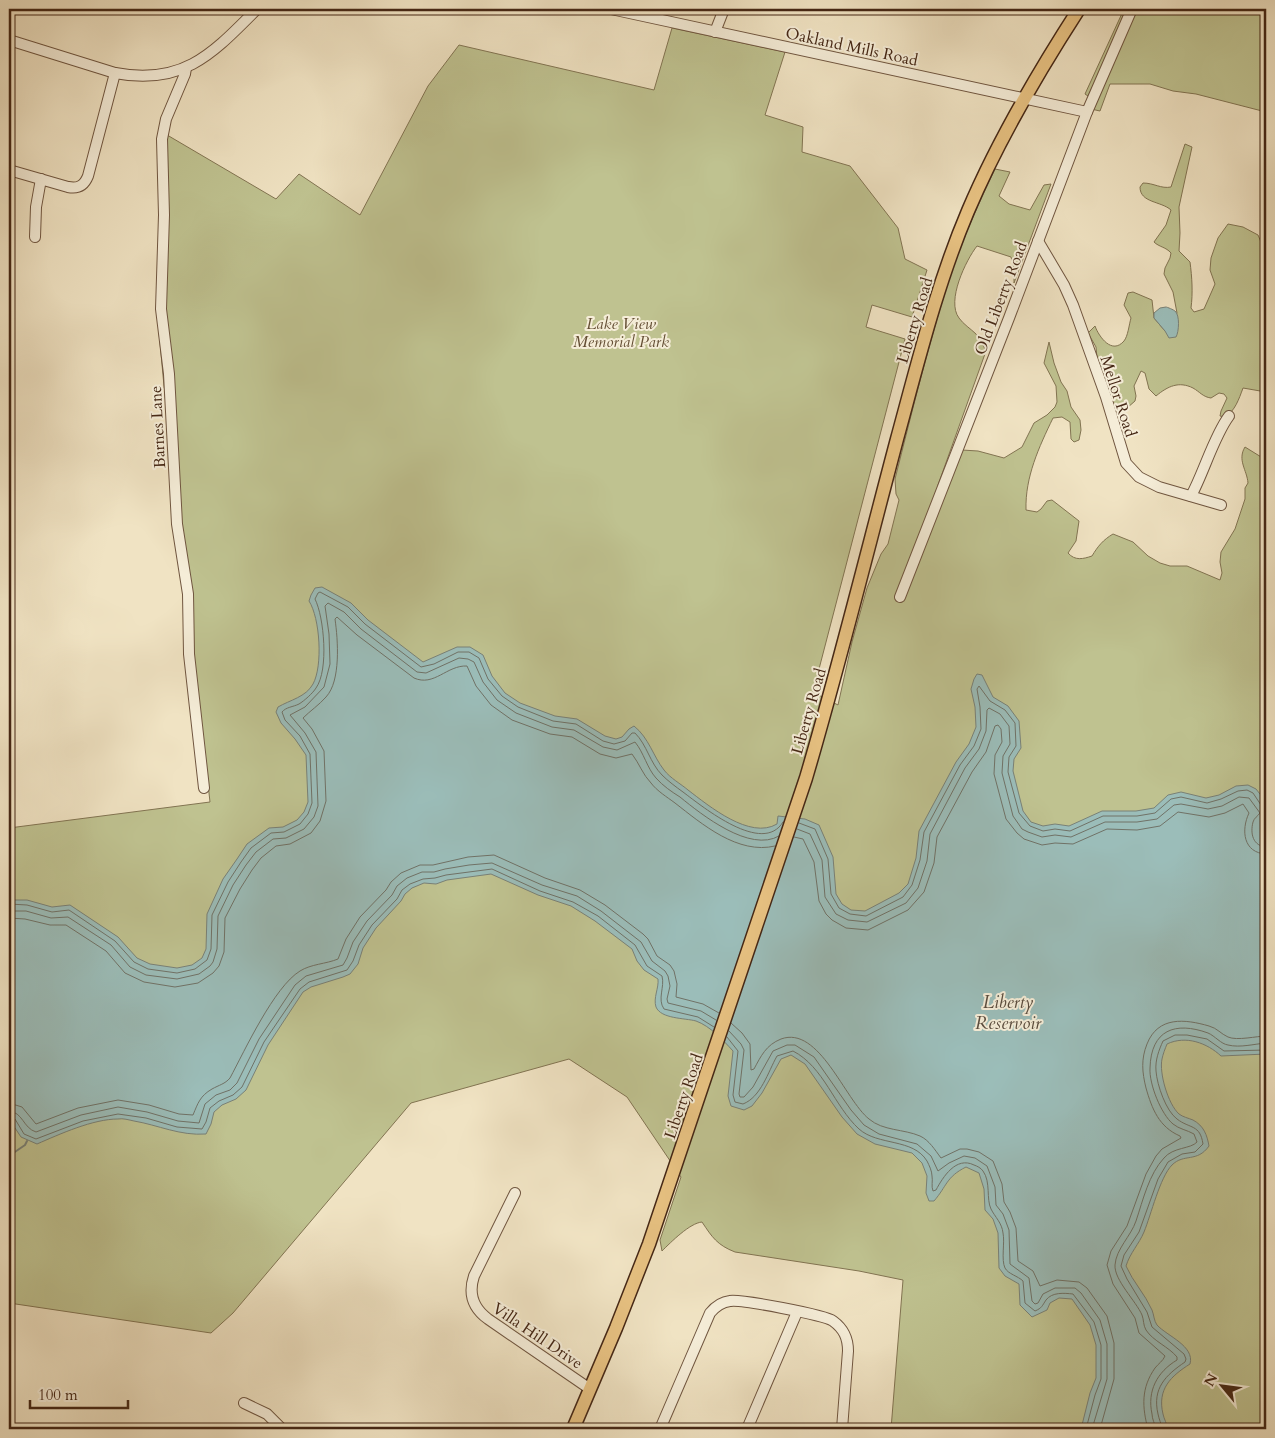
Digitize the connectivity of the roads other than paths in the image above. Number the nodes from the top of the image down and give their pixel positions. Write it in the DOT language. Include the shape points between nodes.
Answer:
graph roads {
  1 [pos="257,9"];
  2 [pos="611,9"];
  3 [pos="724,9"];
  4 [pos="1079,9"];
  5 [pos="629,11"];
  6 [pos="1130,11"];
  7 [pos="715,32"];
  8 [pos="9,40"];
  9 [pos="186,68"];
  10 [pos="115,73"];
  11 [pos="1024,98"];
  12 [pos="1087,112"];
  13 [pos="9,170"];
  14 [pos="41,179"];
  15 [pos="35,237"];
  16 [pos="1038,241"];
  17 [pos="1229,416"];
  18 [pos="1191,496"];
  19 [pos="1221,505"];
  20 [pos="900,598"];
  21 [pos="204,788"];
  22 [pos="515,1193"];
  23 [pos="797,1312"];
  24 [pos="590,1389"];
  25 [pos="244,1402"];
  26 [pos="282,1429"];
  27 [pos="573,1429"];
  28 [pos="660,1429"];
  29 [pos="747,1429"];
  30 [pos="842,1429"];
  1 -- 9 [label="street" via="216,50"];
  2 -- 5 [label="street, Oakland Mills Road"];
  3 -- 7 [label="street"];
  4 -- 11 [label="main road, Liberty Road"];
  5 -- 7 [label="street, Oakland Mills Road"];
  6 -- 12 [label="street, Old Liberty Road"];
  7 -- 11 [label="street, Oakland Mills Road"];
  8 -- 10 [label="street"];
  9 -- 10 [label="street" via="156,75"];
  9 -- 21 [label="street, Barnes Lane" via="166,119 162,139 162,316 169,374 176,524 188,594 189,654"];
  10 -- 14 [label="street" via="84,184 73,188"];
  11 -- 12 [label="street, Oakland Mills Road"];
  11 -- 24 [label="main road, Liberty Road" via="968,212 937,297 806,778 647,1250"];
  12 -- 16 [label="street, Old Liberty Road"];
  13 -- 14 [label="street"];
  14 -- 15 [label="street"];
  16 -- 18 [label="street, Mellor Road" via="1073,305 1126,463 1140,477 1159,487"];
  16 -- 20 [label="street, Old Liberty Road"];
  17 -- 18 [label="street"];
  18 -- 19 [label="street, Mellor Road"];
  22 -- 24 [label="street, Villa Hill Drive" via="474,1276 472,1299 488,1320"];
  23 -- 28 [label="street" via="738,1300 715,1307"];
  23 -- 29 [label="street"];
  23 -- 30 [label="street" via="830,1319 848,1340"];
  24 -- 27 [label="main road, Liberty Road"];
  25 -- 26 [label="street" via="267,1414"];
}
